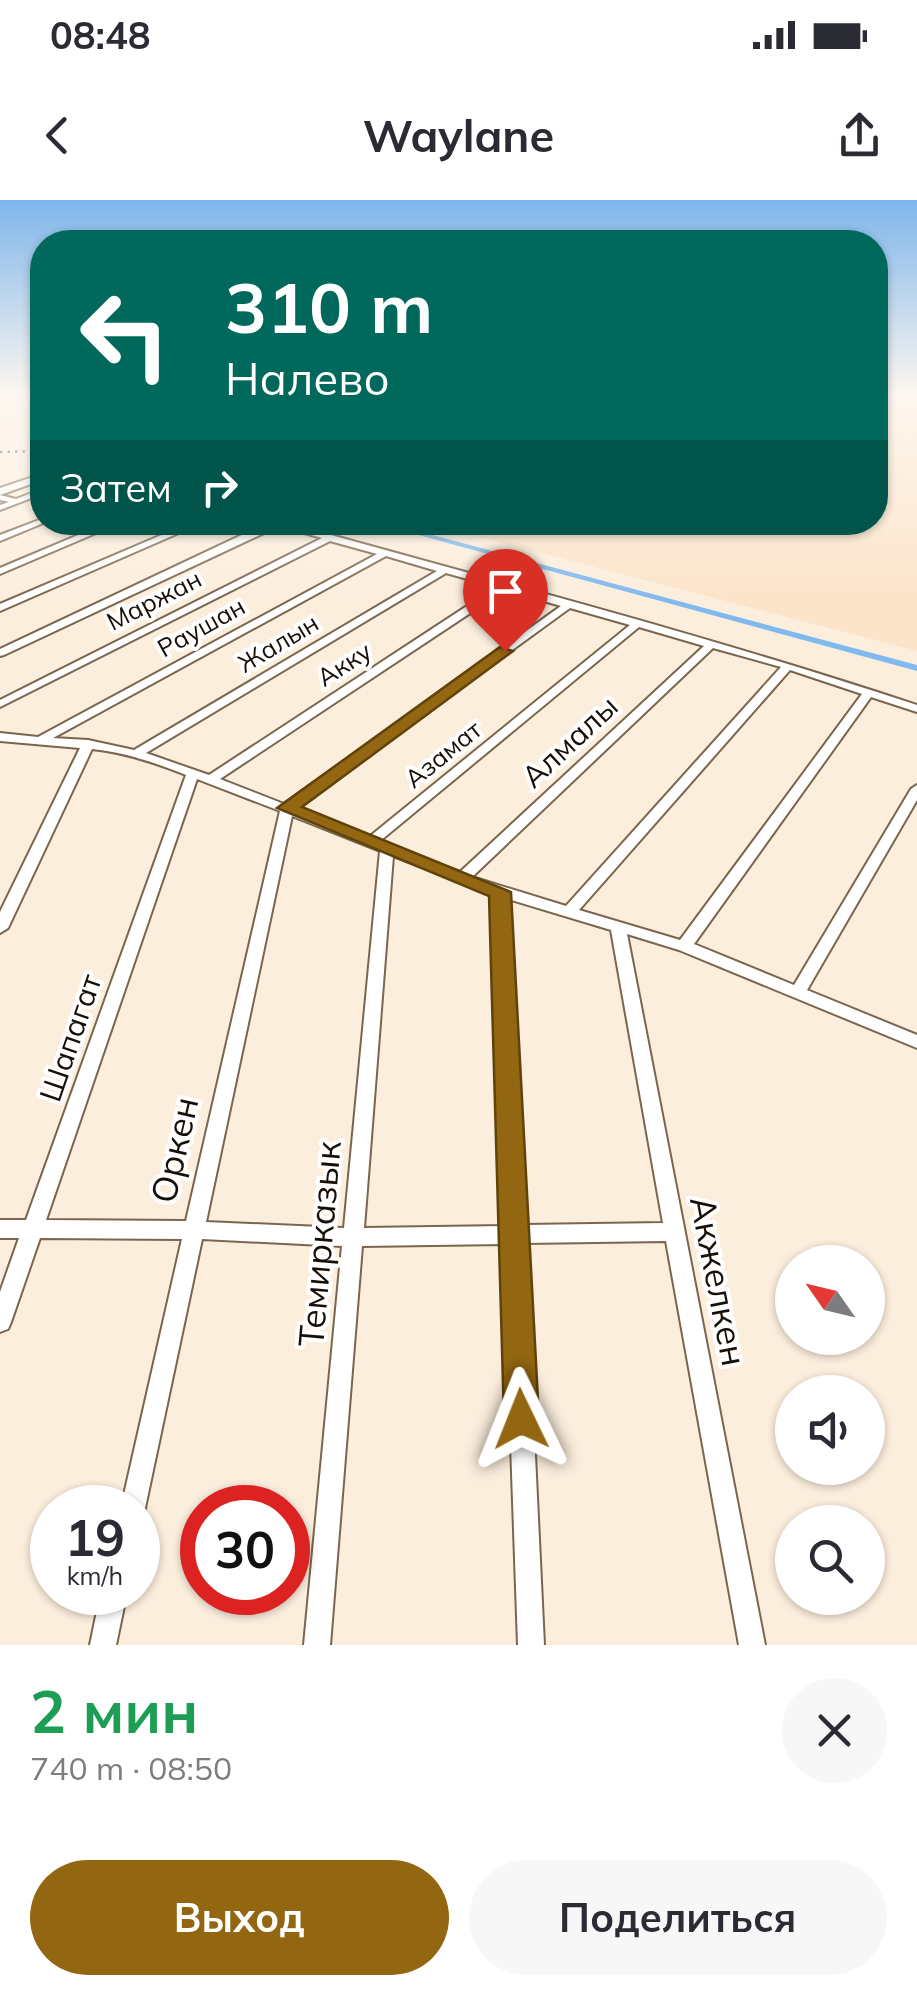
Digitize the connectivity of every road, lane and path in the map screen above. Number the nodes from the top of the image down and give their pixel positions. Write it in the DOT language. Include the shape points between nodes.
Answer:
graph roads {
  1 [pos="30,482"];
  2 [pos="0,495"];
  3 [pos="30,498"];
  4 [pos="17,502"];
  5 [pos="0,508"];
  6 [pos="30,527"];
  7 [pos="87,535"];
  8 [pos="170,535"];
  9 [pos="250,535"];
  10 [pos="319,535"];
  11 [pos="0,538"];
  12 [pos="330,538"];
  13 [pos="382,554"];
  14 [pos="0,571"];
  15 [pos="442,571"];
  16 [pos="502,588"];
  17 [pos="568,606"];
  18 [pos="0,608"];
  19 [pos="637,624"];
  20 [pos="712,644"];
  21 [pos="0,653"];
  22 [pos="788,666"];
  23 [pos="870,692"];
  24 [pos="0,704"];
  25 [pos="917,709"];
  26 [pos="0,737"];
  27 [pos="42,740"];
  28 [pos="88,744"];
  29 [pos="136,754"];
  30 [pos="202,776"];
  31 [pos="917,789"];
  32 [pos="287,808"];
  33 [pos="379,845"];
  34 [pos="462,878"];
  35 [pos="500,892"];
  36 [pos="568,913"];
  37 [pos="0,928"];
  38 [pos="618,929"];
  39 [pos="684,946"];
  40 [pos="798,992"];
  41 [pos="917,1042"];
  42 [pos="0,1229"];
  43 [pos="32,1229"];
  44 [pos="193,1230"];
  45 [pos="513,1231"];
  46 [pos="676,1232"];
  47 [pos="353,1237"];
  48 [pos="0,1322"];
  49 [pos="137,1485"];
  50 [pos="109,1615"];
  51 [pos="103,1645"];
  52 [pos="317,1645"];
  53 [pos="530,1645"];
  54 [pos="752,1645"];
  1 -- 2 [label="main road"];
  2 -- 4 [label="street"];
  3 -- 4 [label="street"];
  4 -- 5 [label="street"];
  6 -- 11 [label="street"];
  7 -- 14 [label="street"];
  8 -- 18 [label="street"];
  9 -- 21 [label="street"];
  10 -- 12 [label="street"];
  12 -- 13 [label="street"];
  12 -- 24 [label="street, Маржан"];
  13 -- 15 [label="street"];
  13 -- 27 [label="street, Раушан"];
  15 -- 16 [label="street"];
  15 -- 29 [label="street, Жалын"];
  16 -- 17 [label="street"];
  16 -- 30 [label="street, Акку"];
  17 -- 19 [label="street"];
  17 -- 32 [label="street"];
  19 -- 20 [label="street"];
  19 -- 33 [label="street, Азамат"];
  20 -- 22 [label="street"];
  20 -- 34 [label="street, Алмалы"];
  22 -- 23 [label="street"];
  22 -- 36 [label="street"];
  23 -- 25 [label="street"];
  23 -- 39 [label="street"];
  26 -- 27 [label="street"];
  27 -- 28 [label="street"];
  28 -- 29 [label="street"];
  28 -- 37 [label="street"];
  29 -- 30 [label="street"];
  30 -- 32 [label="street"];
  30 -- 43 [label="street, Шапагат"];
  31 -- 40 [label="street"];
  32 -- 33 [label="street"];
  32 -- 44 [label="street, Оркен"];
  33 -- 34 [label="street"];
  33 -- 47 [label="street, Темирказык"];
  34 -- 35 [label="street"];
  35 -- 36 [label="street"];
  35 -- 45 [label="street"];
  36 -- 38 [label="street"];
  38 -- 39 [label="street"];
  38 -- 46 [label="street, Акжелкен"];
  39 -- 40 [label="street"];
  40 -- 41 [label="street"];
  42 -- 43 [label="street"];
  43 -- 44 [label="street"];
  43 -- 48 [label="street, Шапагат"];
  44 -- 47 [label="street"];
  44 -- 49 [label="street, Оркен"];
  45 -- 46 [label="street"];
  45 -- 47 [label="street"];
  45 -- 53 [label="street"];
  46 -- 54 [label="street, Акжелкен"];
  47 -- 52 [label="street, Темирказык"];
  50 -- 51 [label="street"];
}
